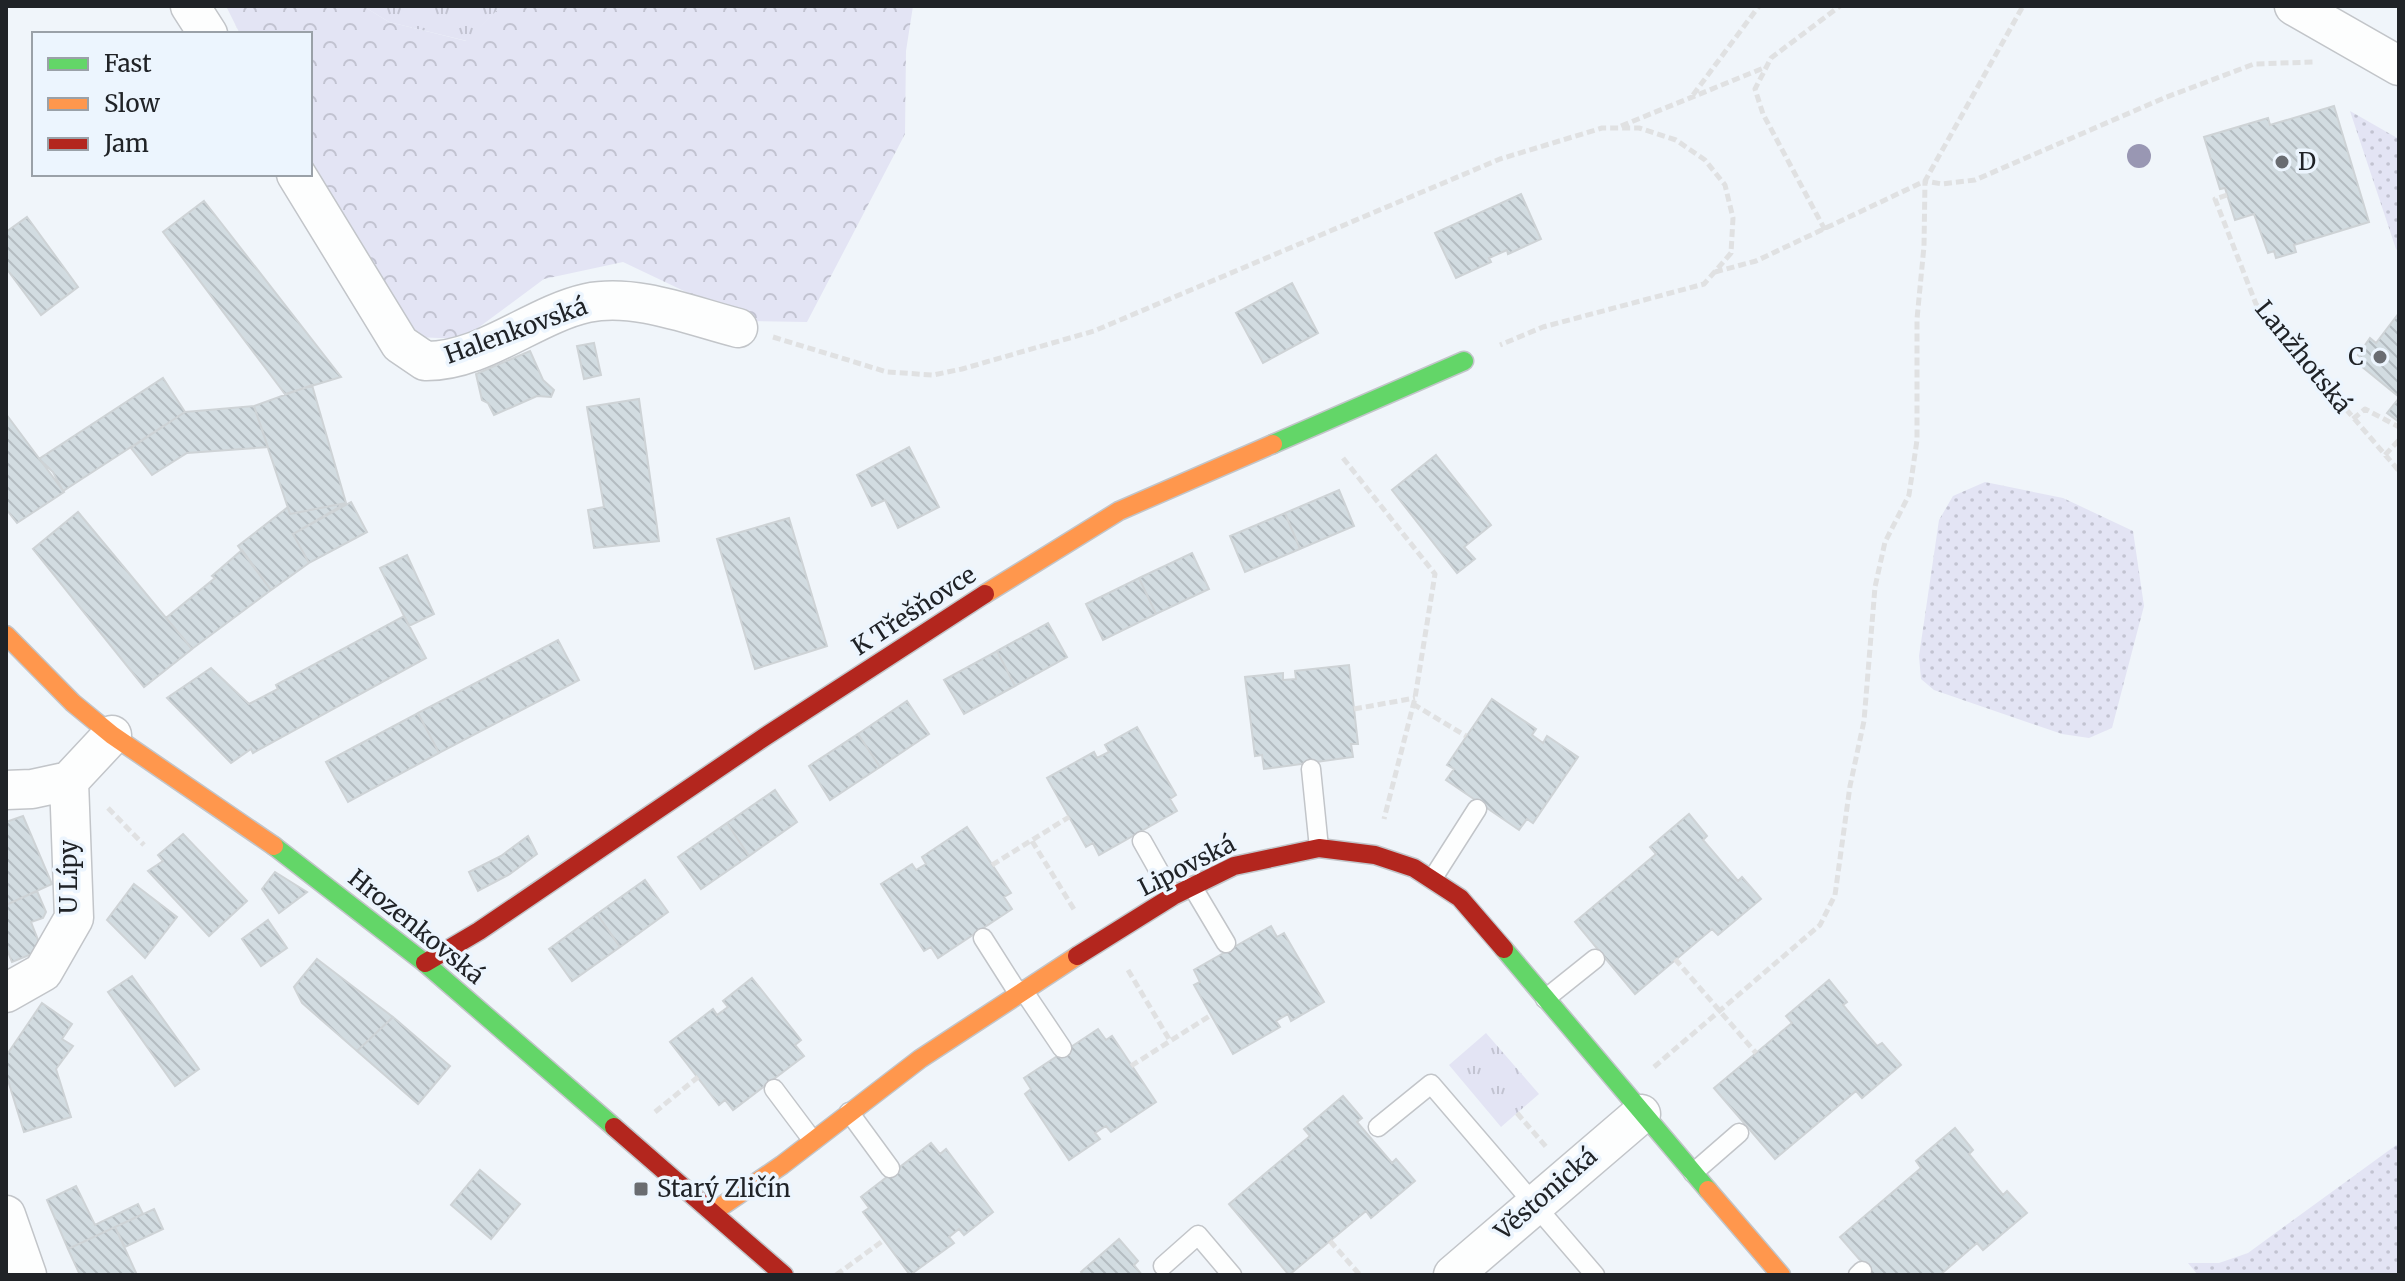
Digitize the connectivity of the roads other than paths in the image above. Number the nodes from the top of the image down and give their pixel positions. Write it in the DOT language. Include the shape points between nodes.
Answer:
graph roads {
  1 [pos="190,6"];
  2 [pos="2294,6"];
  3 [pos="207,32"];
  4 [pos="2399,66"];
  5 [pos="297,176"];
  6 [pos="738,328"];
  7 [pos="1464,361"];
  8 [pos="6,635"];
  9 [pos="112,735"];
  10 [pos="1311,769"];
  11 [pos="69,781"];
  12 [pos="6,790"];
  13 [pos="1477,809"];
  14 [pos="1142,841"];
  15 [pos="1319,848"];
  16 [pos="1433,878"];
  17 [pos="1192,886"];
  18 [pos="1173,896"];
  19 [pos="983,938"];
  20 [pos="1226,943"];
  21 [pos="1595,959"];
  22 [pos="425,963"];
  23 [pos="1020,991"];
  24 [pos="6,993"];
  25 [pos="1545,999"];
  26 [pos="1062,1048"];
  27 [pos="774,1089"];
  28 [pos="849,1112"];
  29 [pos="1641,1114"];
  30 [pos="1378,1127"];
  31 [pos="1739,1133"];
  32 [pos="813,1141"];
  33 [pos="890,1168"];
  34 [pos="1693,1173"];
  35 [pos="1534,1203"];
  36 [pos="713,1212"];
  37 [pos="6,1215"];
  38 [pos="1163,1266"];
  39 [pos="27,1275"];
  40 [pos="784,1275"];
  41 [pos="1232,1275"];
  42 [pos="1453,1275"];
  43 [pos="1595,1275"];
  44 [pos="1781,1275"];
  1 -- 3 [label="street"];
  2 -- 4 [label="street"];
  5 -- 6 [label="street, Halenkovská" via="400,344 425,361 464,353 572,307 602,301 634,302"];
  7 -- 22 [label="street, K Třešňovce" via="1119,511 766,736"];
  8 -- 9 [label="street, Hrozenkovská"];
  9 -- 11 [label="street"];
  9 -- 22 [label="street, Hrozenkovská" via="257,832"];
  10 -- 15 [label="lane"];
  11 -- 12 [label="street"];
  11 -- 24 [label="street, U Lípy" via="74,918 43,972"];
  13 -- 16 [label="lane"];
  14 -- 18 [label="lane"];
  15 -- 16 [label="street, Lipovská" via="1375,855"];
  15 -- 17 [label="street, Lipovská" via="1246,861"];
  16 -- 25 [label="street, Lipovská" via="1460,898"];
  17 -- 18 [label="street, Lipovská"];
  17 -- 20 [label="lane"];
  18 -- 23 [label="street, Lipovská"];
  19 -- 23 [label="lane"];
  21 -- 25 [label="lane"];
  22 -- 36 [label="street, Hrozenkovská"];
  23 -- 26 [label="lane"];
  23 -- 28 [label="street, Lipovská"];
  25 -- 29 [label="street, Lipovská"];
  27 -- 32 [label="lane"];
  28 -- 32 [label="street, Lipovská"];
  28 -- 33 [label="lane"];
  29 -- 34 [label="street, Lipovská"];
  29 -- 35 [label="street, Věstonická"];
  30 -- 35 [label="lane" via="1431,1084"];
  31 -- 34 [label="lane"];
  32 -- 36 [label="street, Lipovská"];
  34 -- 44 [label="street, Lipovská"];
  35 -- 42 [label="street, Věstonická"];
  35 -- 43 [label="lane"];
  36 -- 40 [label="street, Hrozenkovská"];
  37 -- 39 [label="street"];
  38 -- 41 [label="lane" via="1198,1235"];
}
